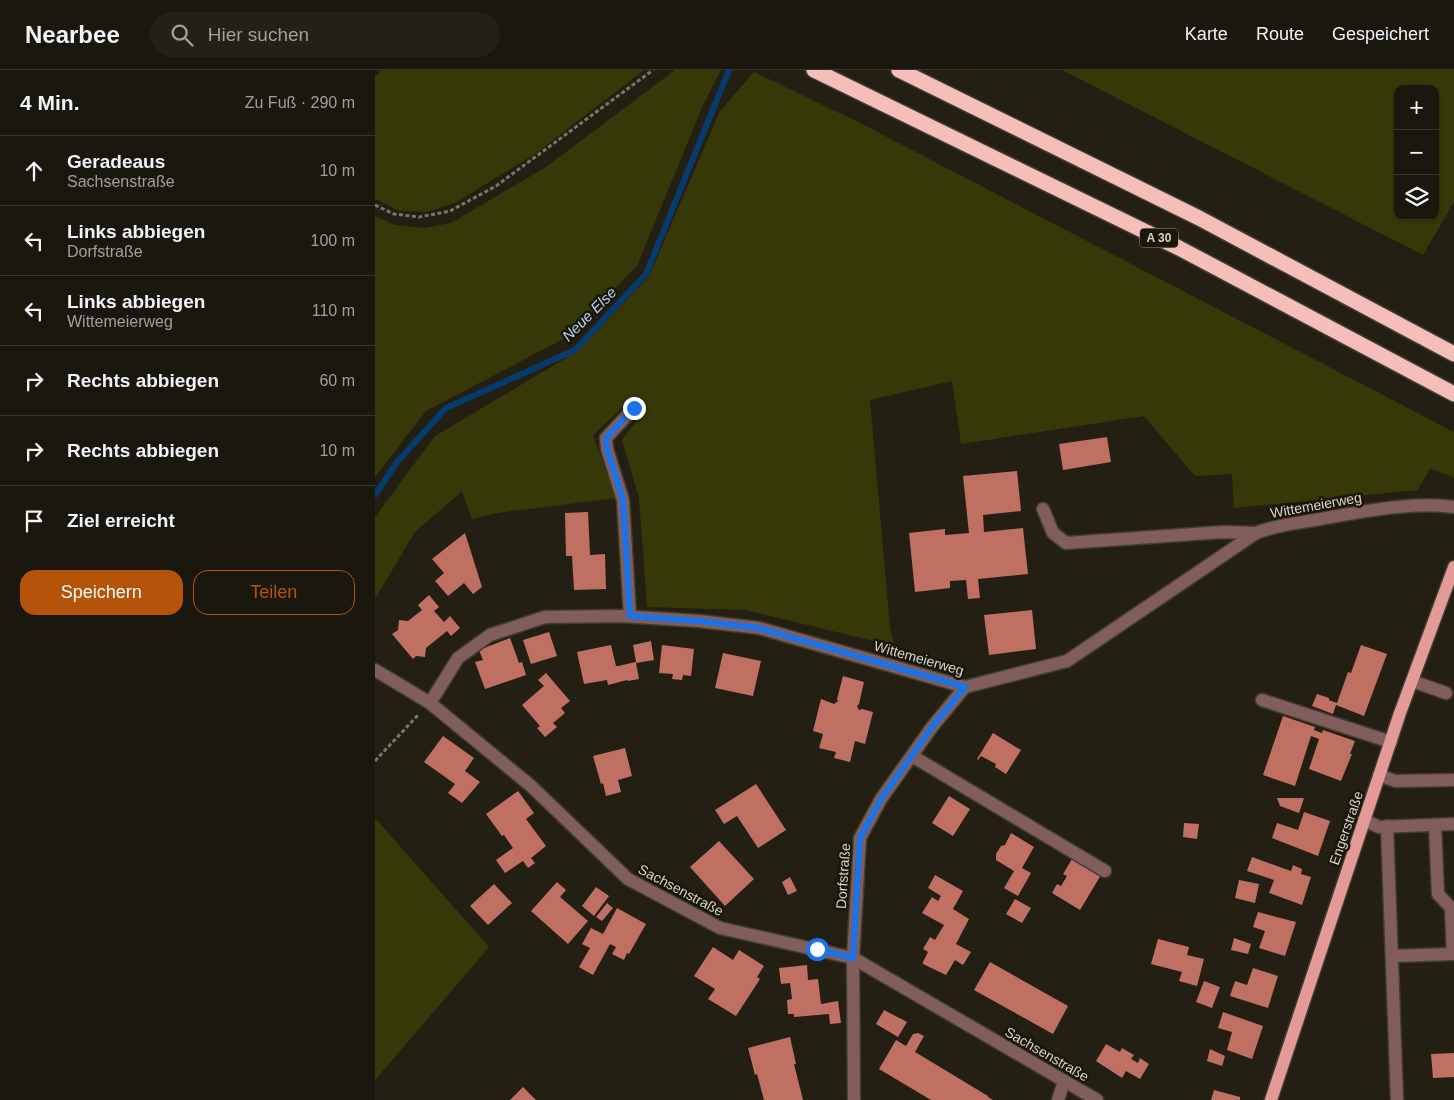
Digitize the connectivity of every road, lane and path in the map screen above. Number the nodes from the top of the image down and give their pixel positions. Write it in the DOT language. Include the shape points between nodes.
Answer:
graph roads {
  1 [pos="653,70"];
  2 [pos="814,70"];
  3 [pos="899,70"];
  4 [pos="375,206"];
  5 [pos="1454,354"];
  6 [pos="1454,394"];
  7 [pos="634,408"];
  8 [pos="1454,507"];
  9 [pos="1043,509"];
  10 [pos="1256,533"];
  11 [pos="1454,567"];
  12 [pos="630,616"];
  13 [pos="375,670"];
  14 [pos="1412,681"];
  15 [pos="965,687"];
  16 [pos="1446,693"];
  17 [pos="1262,700"];
  18 [pos="430,703"];
  19 [pos="1391,742"];
  20 [pos="911,756"];
  21 [pos="375,760"];
  22 [pos="1379,775"];
  23 [pos="1454,780"];
  24 [pos="1364,820"];
  25 [pos="1454,824"];
  26 [pos="1435,825"];
  27 [pos="1387,826"];
  28 [pos="1105,871"];
  29 [pos="1392,956"];
  30 [pos="853,958"];
  31 [pos="1064,1081"];
  32 [pos="854,1100"];
  33 [pos="1058,1100"];
  34 [pos="1097,1100"];
  35 [pos="1271,1100"];
  36 [pos="1397,1100"];
  1 -- 4 [label="path" via="496,186 450,211 419,217 394,214"];
  2 -- 6 [label="highway, A 30" via="1179,248"];
  3 -- 5 [label="highway, A 30" via="1199,218"];
  7 -- 12 [label="street" via="606,438 623,500"];
  8 -- 10 [label="street, Wittemeierweg" via="1433,504 1352,513"];
  9 -- 10 [label="street" via="1053,533 1066,543 1223,532"];
  10 -- 15 [label="street, Wittemeierweg" via="1067,661"];
  11 -- 14 [label="main road, Engerstraße"];
  12 -- 15 [label="street, Wittemeierweg" via="759,628"];
  12 -- 18 [label="street, Wittemeierweg" via="545,617 489,635 458,658"];
  13 -- 18 [label="street, Sachsenstraße"];
  14 -- 16 [label="street"];
  14 -- 19 [label="main road, Engerstraße"];
  15 -- 20 [label="street, Dorfstraße"];
  17 -- 19 [label="street"];
  18 -- 21 [label="path"];
  18 -- 30 [label="street, Sachsenstraße" via="531,786 628,879 720,928"];
  19 -- 22 [label="main road, Engerstraße"];
  20 -- 28 [label="street"];
  20 -- 30 [label="street, Dorfstraße" via="881,799 860,838"];
  22 -- 23 [label="street" via="1395,781"];
  22 -- 24 [label="main road, Engerstraße"];
  24 -- 27 [label="street" via="1379,827"];
  24 -- 35 [label="main road, Engerstraße"];
  25 -- 26 [label="street"];
  26 -- 27 [label="street"];
  26 -- 29 [label="street" via="1438,894 1451,908 1453,954"];
  27 -- 29 [label="street"];
  29 -- 36 [label="street"];
  30 -- 31 [label="street, Sachsenstraße"];
  30 -- 32 [label="street, Dorfstraße"];
  31 -- 33 [label="street"];
  31 -- 34 [label="street, Sachsenstraße"];
}
